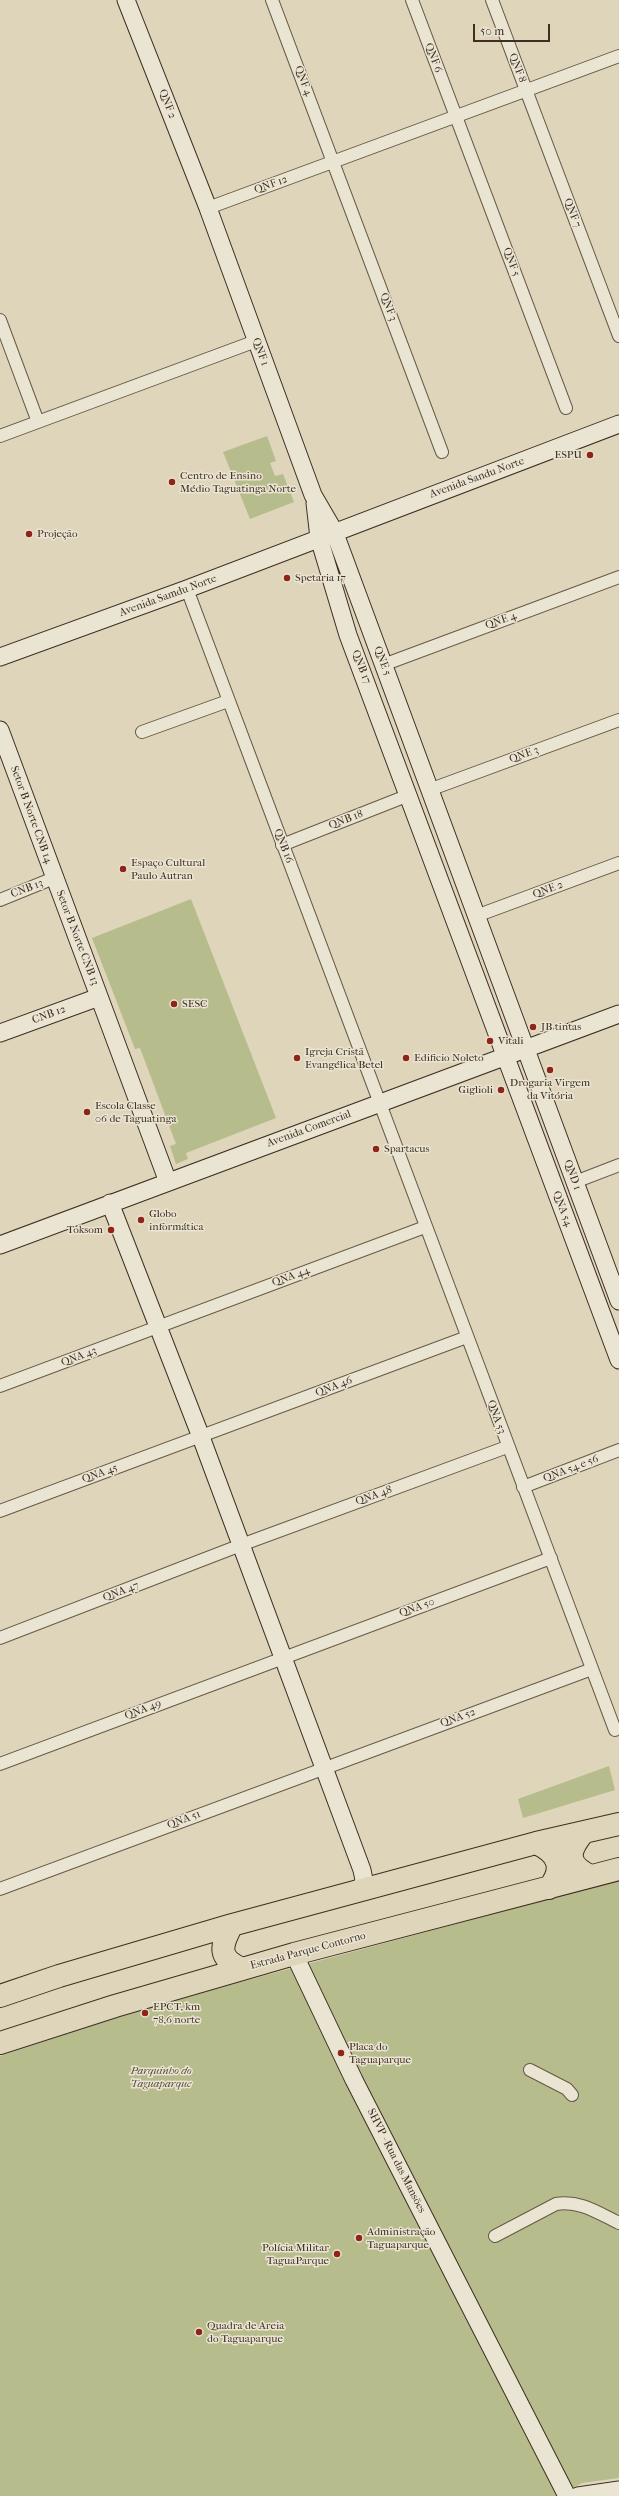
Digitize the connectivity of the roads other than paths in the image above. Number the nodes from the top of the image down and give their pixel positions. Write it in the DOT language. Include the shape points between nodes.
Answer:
graph roads {
  1 [pos="126,0"];
  2 [pos="272,0"];
  3 [pos="412,0"];
  4 [pos="492,0"];
  5 [pos="619,56"];
  6 [pos="526,91"];
  7 [pos="455,117"];
  8 [pos="334,162"];
  9 [pos="208,208"];
  10 [pos="0,320"];
  11 [pos="619,336"];
  12 [pos="256,341"];
  13 [pos="566,408"];
  14 [pos="38,422"];
  15 [pos="619,424"];
  16 [pos="0,436"];
  17 [pos="442,452"];
  18 [pos="327,534"];
  19 [pos="619,577"];
  20 [pos="187,589"];
  21 [pos="358,598"];
  22 [pos="337,602"];
  23 [pos="369,627"];
  24 [pos="348,635"];
  25 [pos="0,657"];
  26 [pos="383,665"];
  27 [pos="228,701"];
  28 [pos="619,720"];
  29 [pos="0,730"];
  30 [pos="142,732"];
  31 [pos="429,790"];
  32 [pos="409,795"];
  33 [pos="282,845"];
  34 [pos="619,864"];
  35 [pos="54,878"];
  36 [pos="0,900"];
  37 [pos="478,922"];
  38 [pos="460,935"];
  39 [pos="99,997"];
  40 [pos="619,1014"];
  41 [pos="0,1033"];
  42 [pos="526,1049"];
  43 [pos="505,1057"];
  44 [pos="379,1103"];
  45 [pos="554,1127"];
  46 [pos="534,1134"];
  47 [pos="619,1165"];
  48 [pos="168,1182"];
  49 [pos="575,1182"];
  50 [pos="110,1203"];
  51 [pos="425,1227"];
  52 [pos="0,1245"];
  53 [pos="619,1301"];
  54 [pos="157,1327"];
  55 [pos="467,1337"];
  56 [pos="619,1360"];
  57 [pos="0,1386"];
  58 [pos="201,1436"];
  59 [pos="507,1447"];
  60 [pos="619,1450"];
  61 [pos="523,1488"];
  62 [pos="0,1511"];
  63 [pos="241,1545"];
  64 [pos="550,1558"];
  65 [pos="0,1638"];
  66 [pos="283,1657"];
  67 [pos="592,1669"];
  68 [pos="615,1730"];
  69 [pos="2,1764"];
  70 [pos="323,1767"];
  71 [pos="619,1824"];
  72 [pos="583,1833"];
  73 [pos="536,1843"];
  74 [pos="619,1868"];
  75 [pos="362,1870"];
  76 [pos="590,1876"];
  77 [pos="382,1885"];
  78 [pos="549,1888"];
  79 [pos="0,1889"];
  80 [pos="360,1892"];
  81 [pos="232,1925"];
  82 [pos="294,1954"];
  83 [pos="242,1969"];
  84 [pos="0,1996"];
  85 [pos="0,2043"];
  86 [pos="530,2070"];
  87 [pos="572,2095"];
  88 [pos="619,2223"];
  89 [pos="495,2236"];
  90 [pos="619,2490"];
  91 [pos="567,2496"];
  92 [pos="578,2496"];
  1 -- 9 [label="main road, QNF 2"];
  2 -- 8 [label="street, QNF 4"];
  3 -- 7 [label="street, QNF 6"];
  4 -- 6 [label="street, QNF 8"];
  5 -- 6 [label="street, QNF 12"];
  6 -- 7 [label="street, QNF 12"];
  6 -- 11 [label="street, QNF 7"];
  7 -- 8 [label="street, QNF 12"];
  7 -- 13 [label="street, QNF 5"];
  8 -- 9 [label="street, QNF 12"];
  8 -- 17 [label="street, QNF 3"];
  9 -- 12 [label="main road, QNF 1"];
  10 -- 14 [label="street"];
  12 -- 14 [label="street"];
  12 -- 18 [label="main road, QNF 1"];
  14 -- 16 [label="street"];
  15 -- 18 [label="main road, Avenida Sandu Norte"];
  18 -- 20 [label="main road, Avenida Samdu Norte"];
  18 -- 21 [label="main road, QNE 5"];
  18 -- 22 [label="main road, QNB 17"];
  19 -- 26 [label="street, QNE 4"];
  20 -- 25 [label="main road, Avenida Samdu Norte"];
  20 -- 27 [label="street, QNB 16"];
  21 -- 22 [label="main road" via="357,608 351,611"];
  21 -- 23 [label="main road, QNE 5"];
  22 -- 24 [label="main road, QNB 17"];
  23 -- 24 [label="main road" via="356,627"];
  23 -- 26 [label="main road, QNE 5"];
  24 -- 32 [label="main road, QNB 17"];
  26 -- 31 [label="main road, QNE 5"];
  27 -- 30 [label="street"];
  27 -- 33 [label="street, QNB 16"];
  28 -- 31 [label="street, QNE 3"];
  29 -- 35 [label="main road, Setor B Norte CNB 14"];
  31 -- 37 [label="main road, QNE 5"];
  32 -- 33 [label="street, QNB 18"];
  32 -- 38 [label="main road, QNB 17"];
  33 -- 44 [label="street, QNB 16"];
  34 -- 37 [label="street, QNE 2"];
  35 -- 36 [label="street, CNB 13"];
  35 -- 39 [label="main road, Setor B Norte CNB 13"];
  37 -- 38 [label="main road" via="473,935"];
  37 -- 42 [label="main road, QND 1"];
  38 -- 43 [label="main road"];
  39 -- 41 [label="main road, CNB 12"];
  39 -- 48 [label="main road, Setor B Norte CNB 13"];
  40 -- 42 [label="main road, Avenida Comercial"];
  42 -- 43 [label="main road, Avenida Comercial"];
  42 -- 45 [label="main road, QND 1"];
  43 -- 44 [label="main road, Avenida Comercial"];
  43 -- 46 [label="main road, QNA 54"];
  44 -- 48 [label="main road, Avenida Comercial"];
  44 -- 51 [label="street, QNA 53"];
  45 -- 46 [label="main road" via="542,1126"];
  45 -- 49 [label="main road, QND 1"];
  46 -- 56 [label="main road, QNA 54"];
  47 -- 49 [label="street"];
  48 -- 50 [label="main road, Avenida Comercial"];
  49 -- 53 [label="main road, QND 1"];
  50 -- 52 [label="main road, Avenida Comercial"];
  50 -- 54 [label="main road"];
  51 -- 54 [label="street, QNA 44"];
  51 -- 55 [label="street, QNA 53"];
  54 -- 57 [label="street, QNA 43"];
  54 -- 58 [label="main road"];
  55 -- 58 [label="street, QNA 46"];
  55 -- 59 [label="street, QNA 53"];
  58 -- 62 [label="street, QNA 45"];
  58 -- 63 [label="main road"];
  59 -- 61 [label="street, QNA 53"];
  59 -- 63 [label="street, QNA 48"];
  60 -- 61 [label="street, QNA 54 e 56"];
  61 -- 64 [label="street, QNA 53"];
  63 -- 65 [label="street, QNA 47"];
  63 -- 66 [label="main road"];
  64 -- 66 [label="street, QNA 50"];
  64 -- 67 [label="street, QNA 53"];
  66 -- 69 [label="street, QNA 49"];
  66 -- 70 [label="main road"];
  67 -- 68 [label="street, QNA 53"];
  67 -- 70 [label="street, QNA 52"];
  70 -- 75 [label="main road"];
  70 -- 79 [label="street, QNA 51"];
  71 -- 72 [label="highway"];
  72 -- 73 [label="highway"];
  72 -- 76 [label="highway" via="572,1847 571,1857 576,1867"];
  73 -- 77 [label="highway"];
  73 -- 78 [label="highway" via="549,1850 558,1866 558,1876"];
  74 -- 76 [label="highway, Estrada Parque Contorno"];
  75 -- 77 [label="main road"];
  75 -- 80 [label="main road" via="364,1880"];
  76 -- 78 [label="highway, Estrada Parque Contorno"];
  77 -- 80 [label="highway"];
  78 -- 82 [label="highway, Estrada Parque Contorno"];
  80 -- 81 [label="highway"];
  81 -- 83 [label="highway" via="224,1940 224,1954 229,1962"];
  81 -- 84 [label="highway"];
  82 -- 83 [label="highway, Estrada Parque Contorno"];
  82 -- 91 [label="main road, SHVP - Rua das Mansões" via="354,2080"];
  83 -- 85 [label="highway, Estrada Parque Contorno"];
  86 -- 87 [label="street" via="567,2089"];
  88 -- 89 [label="street" via="581,2204 564,2202"];
  90 -- 92 [label="main road"];
}
